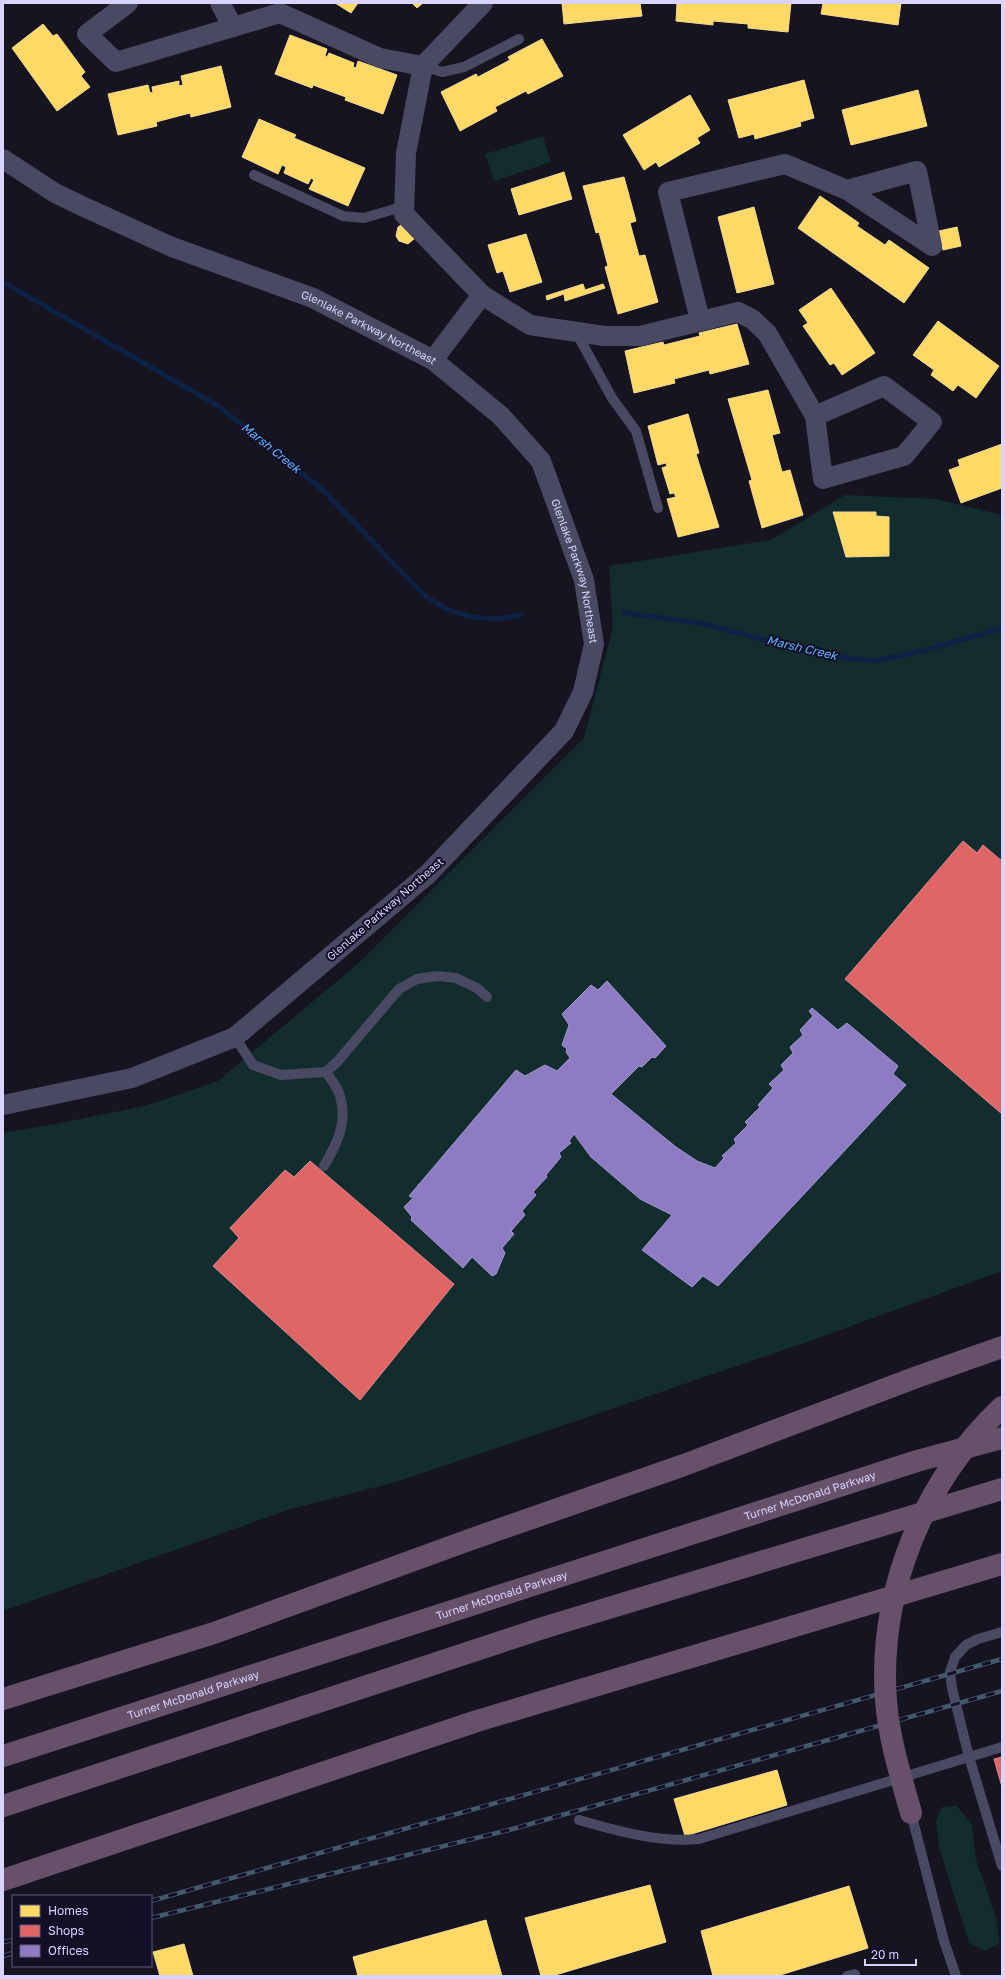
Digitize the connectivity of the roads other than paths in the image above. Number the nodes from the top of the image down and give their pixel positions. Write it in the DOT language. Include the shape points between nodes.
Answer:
graph roads {
  1 [pos="128,3"];
  2 [pos="220,3"];
  3 [pos="483,3"];
  4 [pos="233,27"];
  5 [pos="519,39"];
  6 [pos="423,66"];
  7 [pos="3,159"];
  8 [pos="254,175"];
  9 [pos="847,190"];
  10 [pos="405,206"];
  11 [pos="482,295"];
  12 [pos="700,320"];
  13 [pos="576,332"];
  14 [pos="433,360"];
  15 [pos="816,416"];
  16 [pos="658,508"];
  17 [pos="487,997"];
  18 [pos="235,1037"];
  19 [pos="326,1072"];
  20 [pos="3,1105"];
  21 [pos="324,1166"];
  22 [pos="1002,1347"];
  23 [pos="1002,1407"];
  24 [pos="1002,1438"];
  25 [pos="1002,1489"];
  26 [pos="1002,1564"];
  27 [pos="1002,1632"];
  28 [pos="3,1699"];
  29 [pos="1002,1747"];
  30 [pos="3,1756"];
  31 [pos="969,1757"];
  32 [pos="3,1806"];
  33 [pos="911,1813"];
  34 [pos="579,1820"];
  35 [pos="1002,1866"];
  36 [pos="3,1880"];
  37 [pos="944,1941"];
  38 [pos="847,1976"];
  39 [pos="856,1976"];
  40 [pos="949,1976"];
  41 [pos="956,1976"];
  42 [pos="963,1976"];
  1 -- 4 [label="street" via="87,34 116,62"];
  2 -- 4 [label="street"];
  3 -- 6 [label="street"];
  4 -- 6 [label="street" via="280,13 380,58"];
  5 -- 6 [label="lane" via="464,67 442,72"];
  6 -- 10 [label="street" via="406,153"];
  7 -- 14 [label="street, Glenlake Parkway Northeast" via="54,193 172,247 313,298"];
  8 -- 10 [label="lane" via="344,216 364,218"];
  9 -- 12 [label="street" via="785,164 668,192"];
  10 -- 11 [label="street" via="404,214"];
  11 -- 13 [label="street" via="530,325"];
  11 -- 14 [label="street"];
  12 -- 13 [label="street" via="640,336 604,336"];
  12 -- 15 [label="street" via="738,312 752,319 767,333"];
  13 -- 16 [label="lane" via="612,398 636,431"];
  14 -- 18 [label="street, Glenlake Parkway Northeast" via="501,416 541,461 584,580 594,644 583,692 564,731 428,874"];
  15 -- 15 [label="street" via="884,386 932,422 904,456 823,479"];
  17 -- 19 [label="lane" via="477,988 456,978 437,976 417,979 399,989"];
  18 -- 19 [label="lane" via="253,1065 281,1075"];
  18 -- 20 [label="street, Glenlake Parkway Northeast" via="132,1078"];
  19 -- 21 [label="lane" via="340,1095 343,1118 337,1143"];
  22 -- 28 [label="highway" via="684,1465 214,1633"];
  23 -- 33 [label="highway, bridge" via="969,1443 933,1495 918,1523 895,1591 885,1665 886,1702 892,1738"];
  24 -- 30 [label="highway, Turner McDonald Parkway" via="909,1463"];
  25 -- 32 [label="highway" via="546,1627"];
  26 -- 36 [label="highway" via="477,1721"];
  27 -- 31 [label="lane" via="966,1645 955,1657 950,1672"];
  29 -- 31 [label="lane"];
  31 -- 34 [label="lane" via="699,1838 663,1839"];
  31 -- 35 [label="lane"];
  33 -- 37 [label="lane"];
  37 -- 40 [label="lane"];
  37 -- 41 [label="lane"];
  37 -- 42 [label="lane"];
  38 -- 39 [label="lane"];
}
